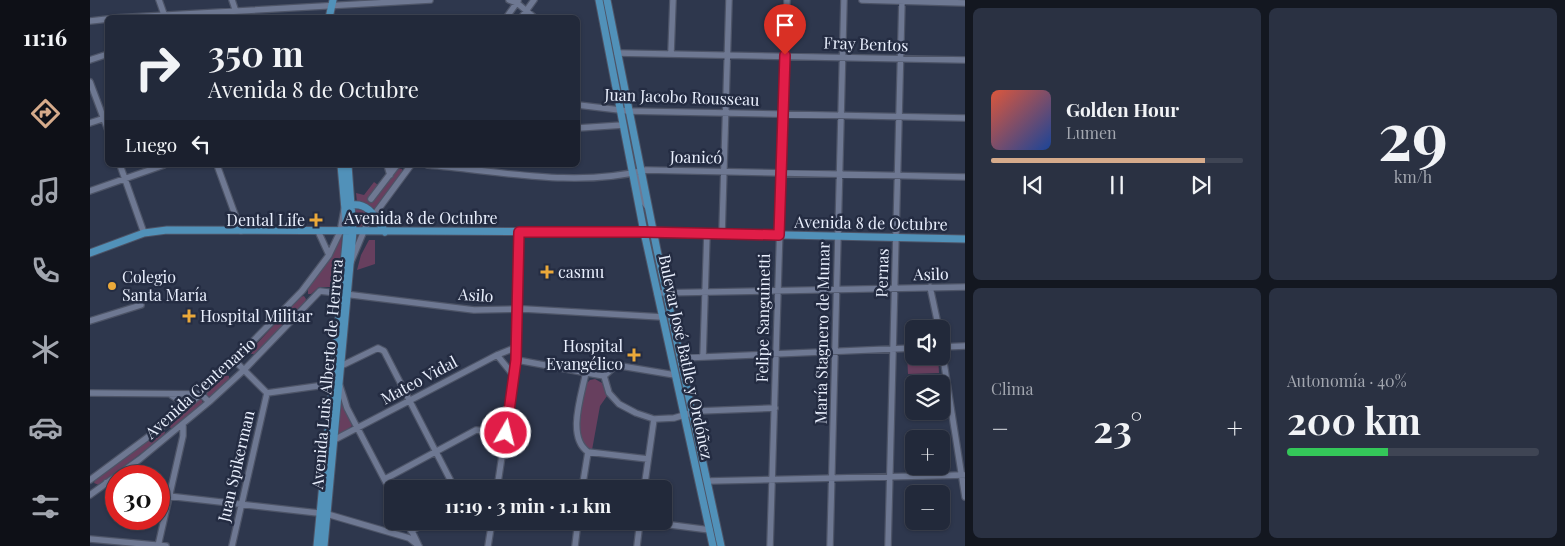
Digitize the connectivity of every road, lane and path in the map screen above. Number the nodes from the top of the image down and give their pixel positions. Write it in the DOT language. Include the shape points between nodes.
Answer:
graph roads {
  1 [pos="159,0"];
  2 [pos="232,0"];
  3 [pos="430,0"];
  4 [pos="509,0"];
  5 [pos="534,0"];
  6 [pos="599,0"];
  7 [pos="603,0"];
  8 [pos="607,0"];
  9 [pos="673,0"];
  10 [pos="730,0"];
  11 [pos="787,0"];
  12 [pos="844,0"];
  13 [pos="862,0"];
  14 [pos="902,0"];
  15 [pos="391,1"];
  16 [pos="955,1"];
  17 [pos="332,2"];
  18 [pos="518,2"];
  19 [pos="305,3"];
  20 [pos="965,3"];
  21 [pos="235,10"];
  22 [pos="527,10"];
  23 [pos="164,15"];
  24 [pos="176,15"];
  25 [pos="237,15"];
  26 [pos="330,15"];
  27 [pos="334,15"];
  28 [pos="508,15"];
  29 [pos="523,15"];
  30 [pos="532,15"];
  31 [pos="105,19"];
  32 [pos="90,21"];
  33 [pos="612,28"];
  34 [pos="617,53"];
  35 [pos="671,53"];
  36 [pos="726,54"];
  37 [pos="105,55"];
  38 [pos="785,55"];
  39 [pos="842,57"];
  40 [pos="900,59"];
  41 [pos="90,60"];
  42 [pos="965,60"];
  43 [pos="612,68"];
  44 [pos="90,82"];
  45 [pos="580,105"];
  46 [pos="620,110"];
  47 [pos="628,111"];
  48 [pos="724,113"];
  49 [pos="784,114"];
  50 [pos="841,115"];
  51 [pos="900,116"];
  52 [pos="105,118"];
  53 [pos="965,118"];
  54 [pos="90,123"];
  55 [pos="623,125"];
  56 [pos="580,128"];
  57 [pos="121,167"];
  58 [pos="158,167"];
  59 [pos="218,167"];
  60 [pos="341,167"];
  61 [pos="348,167"];
  62 [pos="388,167"];
  63 [pos="396,167"];
  64 [pos="409,167"];
  65 [pos="449,167"];
  66 [pos="641,171"];
  67 [pos="723,171"];
  68 [pos="782,172"];
  69 [pos="633,174"];
  70 [pos="839,174"];
  71 [pos="390,175"];
  72 [pos="897,175"];
  73 [pos="965,177"];
  74 [pos="125,179"];
  75 [pos="90,191"];
  76 [pos="372,199"];
  77 [pos="349,206"];
  78 [pos="648,208"];
  79 [pos="374,214"];
  80 [pos="241,232"];
  81 [pos="318,232"];
  82 [pos="346,232"];
  83 [pos="363,232"];
  84 [pos="385,232"];
  85 [pos="519,232"];
  86 [pos="644,232"];
  87 [pos="653,232"];
  88 [pos="144,233"];
  89 [pos="707,233"];
  90 [pos="722,233"];
  91 [pos="779,235"];
  92 [pos="838,237"];
  93 [pos="897,237"];
  94 [pos="965,240"];
  95 [pos="90,253"];
  96 [pos="329,254"];
  97 [pos="351,262"];
  98 [pos="965,287"];
  99 [pos="895,288"];
  100 [pos="930,288"];
  101 [pos="778,290"];
  102 [pos="836,290"];
  103 [pos="302,291"];
  104 [pos="705,292"];
  105 [pos="345,293"];
  106 [pos="657,293"];
  107 [pos="666,293"];
  108 [pos="311,300"];
  109 [pos="141,305"];
  110 [pos="518,310"];
  111 [pos="663,319"];
  112 [pos="937,320"];
  113 [pos="90,322"];
  114 [pos="950,346"];
  115 [pos="965,346"];
  116 [pos="517,347"];
  117 [pos="905,348"];
  118 [pos="894,349"];
  119 [pos="836,352"];
  120 [pos="777,354"];
  121 [pos="497,355"];
  122 [pos="703,357"];
  123 [pos="680,358"];
  124 [pos="516,360"];
  125 [pos="235,361"];
  126 [pos="944,365"];
  127 [pos="341,366"];
  128 [pos="244,370"];
  129 [pos="586,372"];
  130 [pos="675,375"];
  131 [pos="514,376"];
  132 [pos="604,376"];
  133 [pos="336,386"];
  134 [pos="90,393"];
  135 [pos="267,393"];
  136 [pos="201,394"];
  137 [pos="171,395"];
  138 [pos="409,401"];
  139 [pos="208,402"];
  140 [pos="775,408"];
  141 [pos="182,410"];
  142 [pos="688,414"];
  143 [pos="654,419"];
  144 [pos="183,424"];
  145 [pos="164,425"];
  146 [pos="358,428"];
  147 [pos="506,433"];
  148 [pos="171,434"];
  149 [pos="334,440"];
  150 [pos="436,452"];
  151 [pos="588,452"];
  152 [pos="648,459"];
  153 [pos="131,465"];
  154 [pos="963,476"];
  155 [pos="890,477"];
  156 [pos="385,478"];
  157 [pos="831,478"];
  158 [pos="450,480"];
  159 [pos="498,480"];
  160 [pos="583,480"];
  161 [pos="645,480"];
  162 [pos="772,480"];
  163 [pos="708,481"];
  164 [pos="90,482"];
  165 [pos="105,485"];
  166 [pos="170,492"];
  167 [pos="92,493"];
  168 [pos="170,496"];
  169 [pos="965,497"];
  170 [pos="241,504"];
  171 [pos="324,514"];
  172 [pos="672,525"];
  173 [pos="162,530"];
  174 [pos="491,530"];
  175 [pos="577,530"];
  176 [pos="639,530"];
  177 [pos="710,530"];
  178 [pos="412,531"];
  179 [pos="409,538"];
  180 [pos="90,539"];
  181 [pos="158,546"];
  182 [pos="166,546"];
  183 [pos="232,546"];
  184 [pos="316,546"];
  185 [pos="324,546"];
  186 [pos="419,546"];
  187 [pos="488,546"];
  188 [pos="574,546"];
  189 [pos="637,546"];
  190 [pos="713,546"];
  191 [pos="721,546"];
  192 [pos="770,546"];
  193 [pos="830,546"];
  194 [pos="888,546"];
  1 -- 23 [label="street"];
  2 -- 21 [label="street"];
  3 -- 15 [label="street"];
  4 -- 18 [label="street"];
  5 -- 22 [label="street"];
  6 -- 43 [label="main road, Bulevar José Batlle y Ordóñez"];
  7 -- 33 [label="main road"];
  8 -- 33 [label="main road, Bulevar José Batlle y Ordóñez"];
  9 -- 35 [label="street"];
  10 -- 36 [label="street"];
  11 -- 38 [label="street, Felipe Sanguinetti"];
  12 -- 39 [label="street, María Stagnero de Munar"];
  13 -- 14 [label="street"];
  14 -- 16 [label="street"];
  14 -- 40 [label="street, Pernas"];
  15 -- 17 [label="street"];
  16 -- 20 [label="street"];
  17 -- 19 [label="street"];
  17 -- 26 [label="main road"];
  17 -- 27 [label="main road"];
  18 -- 22 [label="street"];
  18 -- 28 [label="street"];
  19 -- 21 [label="street"];
  21 -- 24 [label="street"];
  21 -- 25 [label="street"];
  22 -- 29 [label="street"];
  22 -- 30 [label="street"];
  31 -- 32 [label="street"];
  33 -- 34 [label="main road, Bulevar José Batlle y Ordóñez"];
  34 -- 35 [label="street, Fray Bentos"];
  34 -- 47 [label="main road, Bulevar José Batlle y Ordóñez"];
  35 -- 36 [label="street, Fray Bentos"];
  36 -- 38 [label="street, Fray Bentos"];
  36 -- 48 [label="street"];
  37 -- 41 [label="street"];
  38 -- 39 [label="street, Fray Bentos"];
  38 -- 49 [label="street, Felipe Sanguinetti"];
  39 -- 40 [label="street, Fray Bentos"];
  39 -- 50 [label="street, María Stagnero de Munar"];
  40 -- 42 [label="street, Fray Bentos"];
  40 -- 51 [label="street, Pernas"];
  43 -- 46 [label="main road, Bulevar José Batlle y Ordóñez"];
  43 -- 47 [label="main road" via="623,106"];
  44 -- 52 [label="street"];
  45 -- 46 [label="street, Juan Jacobo Rousseau"];
  46 -- 47 [label="street, Juan Jacobo Rousseau"];
  46 -- 55 [label="main road, Bulevar José Batlle y Ordóñez"];
  47 -- 48 [label="street, Juan Jacobo Rousseau"];
  47 -- 66 [label="main road, Bulevar José Batlle y Ordóñez"];
  48 -- 49 [label="street, Juan Jacobo Rousseau"];
  48 -- 67 [label="street"];
  49 -- 50 [label="street, Juan Jacobo Rousseau"];
  49 -- 68 [label="street, Felipe Sanguinetti"];
  50 -- 51 [label="street, Juan Jacobo Rousseau"];
  50 -- 70 [label="street, María Stagnero de Munar"];
  51 -- 53 [label="street, Juan Jacobo Rousseau"];
  51 -- 72 [label="street, Pernas"];
  52 -- 54 [label="street"];
  55 -- 56 [label="street"];
  55 -- 69 [label="main road, Bulevar José Batlle y Ordóñez"];
  57 -- 74 [label="street"];
  58 -- 74 [label="street"];
  59 -- 80 [label="street"];
  60 -- 77 [label="main road, Avenida Luis Alberto de Herrera"];
  61 -- 77 [label="main road, Avenida Luis Alberto de Herrera"];
  62 -- 71 [label="street"];
  63 -- 71 [label="street"];
  64 -- 79 [label="street"];
  65 -- 69 [label="street, Joanicó" via="528,177"];
  66 -- 67 [label="street, Joanicó"];
  66 -- 69 [label="street, Joanicó"];
  66 -- 78 [label="main road, Bulevar José Batlle y Ordóñez"];
  67 -- 68 [label="street, Joanicó"];
  67 -- 90 [label="street"];
  68 -- 70 [label="street, Joanicó"];
  68 -- 91 [label="street, Felipe Sanguinetti"];
  69 -- 78 [label="street, Bulevar José Batlle y Ordóñez" via="638,177 643,201"];
  69 -- 86 [label="main road, Bulevar José Batlle y Ordóñez"];
  70 -- 72 [label="street, Joanicó"];
  70 -- 92 [label="street, María Stagnero de Munar"];
  71 -- 76 [label="street"];
  72 -- 73 [label="street, Joanicó"];
  72 -- 93 [label="street, Pernas"];
  74 -- 75 [label="street"];
  74 -- 88 [label="street"];
  77 -- 79 [label="main road" via="366,207"];
  77 -- 82 [label="main road, Avenida Luis Alberto de Herrera"];
  77 -- 82 [label="street, Avenida Luis Alberto de Herrera"];
  78 -- 87 [label="main road, Bulevar José Batlle y Ordóñez"];
  79 -- 83 [label="street"];
  79 -- 84 [label="main road"];
  80 -- 81 [label="main road, Avenida 8 de Octubre"];
  80 -- 88 [label="main road, Avenida 8 de Octubre" via="167,230"];
  81 -- 82 [label="main road, Avenida 8 de Octubre"];
  81 -- 96 [label="street"];
  82 -- 83 [label="main road, Avenida 8 de Octubre"];
  82 -- 96 [label="street, Avenida Centenario"];
  82 -- 97 [label="main road, Avenida Luis Alberto de Herrera"];
  82 -- 105 [label="main road, Avenida Luis Alberto de Herrera"];
  83 -- 84 [label="main road, Avenida 8 de Octubre"];
  83 -- 97 [label="street"];
  84 -- 85 [label="main road, Avenida 8 de Octubre"];
  85 -- 86 [label="main road, Avenida 8 de Octubre"];
  85 -- 110 [label="street"];
  86 -- 87 [label="main road, Avenida 8 de Octubre"];
  86 -- 106 [label="main road, Bulevar José Batlle y Ordóñez"];
  87 -- 89 [label="main road, Avenida 8 de Octubre"];
  87 -- 107 [label="main road, Bulevar José Batlle y Ordóñez"];
  88 -- 95 [label="main road, Avenida 8 de Octubre"];
  89 -- 90 [label="main road, Avenida 8 de Octubre"];
  89 -- 104 [label="street"];
  90 -- 91 [label="main road, Avenida 8 de Octubre"];
  91 -- 92 [label="main road, Avenida 8 de Octubre"];
  91 -- 101 [label="street, Felipe Sanguinetti"];
  92 -- 93 [label="main road, Avenida 8 de Octubre"];
  92 -- 102 [label="street, María Stagnero de Munar"];
  93 -- 94 [label="main road, Avenida 8 de Octubre"];
  93 -- 99 [label="street, Pernas"];
  96 -- 103 [label="street, Avenida Centenario"];
  97 -- 105 [label="main road, Avenida Luis Alberto de Herrera"];
  98 -- 100 [label="street, Asilo"];
  99 -- 100 [label="street, Asilo"];
  99 -- 102 [label="street, Asilo"];
  99 -- 118 [label="street, Pernas"];
  100 -- 112 [label="street"];
  101 -- 102 [label="street, Asilo"];
  101 -- 104 [label="street, Asilo"];
  101 -- 120 [label="street, Felipe Sanguinetti"];
  102 -- 119 [label="street, María Stagnero de Munar"];
  103 -- 108 [label="street"];
  103 -- 125 [label="street, Avenida Centenario"];
  104 -- 107 [label="street, Asilo"];
  104 -- 122 [label="street"];
  105 -- 108 [label="street, Avenida Centenario" via="323,290"];
  105 -- 110 [label="street, Asilo" via="450,308"];
  105 -- 127 [label="main road, Avenida Luis Alberto de Herrera"];
  105 -- 133 [label="main road, Avenida Luis Alberto de Herrera"];
  106 -- 107 [label="street, Asilo"];
  106 -- 111 [label="main road, Bulevar José Batlle y Ordóñez"];
  107 -- 123 [label="main road, Bulevar José Batlle y Ordóñez"];
  108 -- 128 [label="street, Avenida Centenario"];
  109 -- 113 [label="street"];
  110 -- 111 [label="street, Asilo"];
  110 -- 116 [label="street"];
  111 -- 123 [label="main road" via="675,355"];
  111 -- 130 [label="main road, Bulevar José Batlle y Ordóñez"];
  114 -- 115 [label="street"];
  116 -- 121 [label="street, Mateo Vidal"];
  116 -- 124 [label="street"];
  117 -- 118 [label="street"];
  118 -- 119 [label="street"];
  118 -- 155 [label="street, Pernas"];
  119 -- 120 [label="street"];
  119 -- 157 [label="street, María Stagnero de Munar"];
  120 -- 122 [label="street"];
  120 -- 140 [label="street, Felipe Sanguinetti"];
  121 -- 131 [label="street"];
  121 -- 138 [label="street, Mateo Vidal"];
  122 -- 123 [label="street"];
  123 -- 142 [label="main road, Bulevar José Batlle y Ordóñez"];
  124 -- 129 [label="street"];
  124 -- 131 [label="street"];
  125 -- 128 [label="street"];
  125 -- 136 [label="street, Avenida Centenario"];
  126 -- 154 [label="street"];
  127 -- 133 [label="main road, Avenida Luis Alberto de Herrera"];
  127 -- 138 [label="street" via="382,349"];
  128 -- 135 [label="street"];
  128 -- 139 [label="street, Avenida Centenario"];
  129 -- 132 [label="street"];
  129 -- 151 [label="street" via="576,430 579,444"];
  130 -- 132 [label="street" via="621,366"];
  130 -- 142 [label="main road, Bulevar José Batlle y Ordóñez"];
  131 -- 147 [label="street"];
  132 -- 143 [label="street" via="609,393 620,404 636,414"];
  133 -- 135 [label="street"];
  133 -- 146 [label="street"];
  133 -- 149 [label="main road, Avenida Luis Alberto de Herrera"];
  133 -- 171 [label="main road, Avenida Luis Alberto de Herrera"];
  134 -- 137 [label="street"];
  135 -- 170 [label="street, Juan Spikerman"];
  136 -- 137 [label="street"];
  136 -- 139 [label="street"];
  136 -- 141 [label="street, Avenida Centenario"];
  137 -- 141 [label="street" via="180,401"];
  138 -- 146 [label="street, Mateo Vidal"];
  138 -- 150 [label="street"];
  139 -- 144 [label="street, Avenida Centenario"];
  140 -- 142 [label="street"];
  140 -- 162 [label="street, Felipe Sanguinetti"];
  141 -- 145 [label="street, Avenida Centenario"];
  142 -- 143 [label="street"];
  142 -- 163 [label="main road, Bulevar José Batlle y Ordóñez"];
  142 -- 177 [label="main road, Bulevar José Batlle y Ordóñez"];
  143 -- 152 [label="street"];
  144 -- 148 [label="street, Avenida Centenario"];
  144 -- 166 [label="street" via="184,436"];
  145 -- 148 [label="street"];
  145 -- 164 [label="street, Avenida Centenario"];
  146 -- 149 [label="street, Mateo Vidal"];
  146 -- 156 [label="street"];
  147 -- 150 [label="street" via="480,429"];
  147 -- 159 [label="street"];
  148 -- 153 [label="street, Avenida Centenario"];
  149 -- 171 [label="main road, Avenida Luis Alberto de Herrera"];
  150 -- 156 [label="street"];
  150 -- 158 [label="street"];
  151 -- 152 [label="street"];
  151 -- 160 [label="street"];
  152 -- 161 [label="street"];
  154 -- 155 [label="street"];
  154 -- 169 [label="street"];
  155 -- 157 [label="street"];
  155 -- 194 [label="street, Pernas"];
  157 -- 162 [label="street"];
  157 -- 193 [label="street, María Stagnero de Munar"];
  162 -- 163 [label="street"];
  162 -- 192 [label="street, Felipe Sanguinetti"];
  163 -- 191 [label="main road, Bulevar José Batlle y Ordóñez"];
  164 -- 167 [label="street"];
  165 -- 167 [label="street, Avenida Centenario"];
  168 -- 170 [label="street"];
  170 -- 171 [label="street"];
  170 -- 183 [label="street, Juan Spikerman"];
  171 -- 179 [label="street"];
  171 -- 184 [label="main road, Avenida Luis Alberto de Herrera"];
  171 -- 185 [label="main road, Avenida Luis Alberto de Herrera"];
  172 -- 177 [label="street"];
  173 -- 181 [label="street"];
  174 -- 187 [label="street"];
  175 -- 188 [label="street"];
  176 -- 189 [label="street"];
  177 -- 190 [label="main road, Bulevar José Batlle y Ordóñez"];
  178 -- 179 [label="street"];
  178 -- 186 [label="street"];
  179 -- 186 [label="street"];
  180 -- 181 [label="street"];
  181 -- 182 [label="street"];
}
